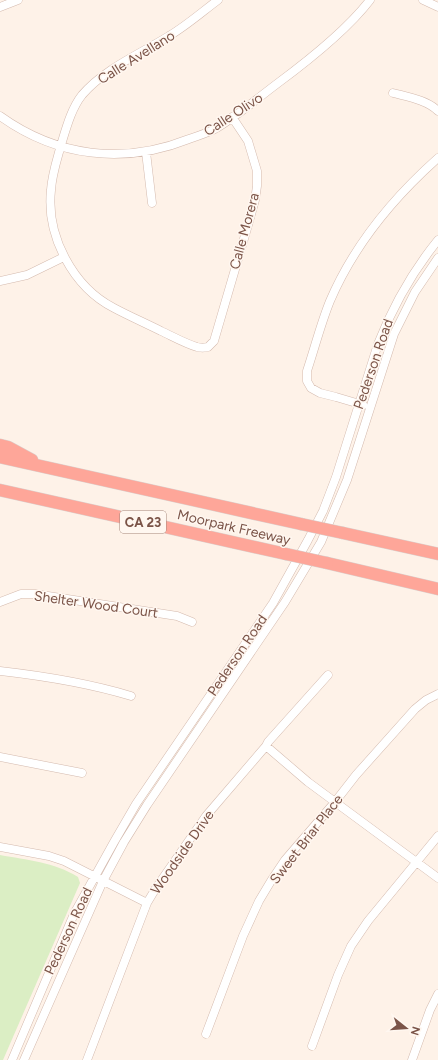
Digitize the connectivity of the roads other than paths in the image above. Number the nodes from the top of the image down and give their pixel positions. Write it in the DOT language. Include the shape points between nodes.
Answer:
graph roads {
  1 [pos="18,0"];
  2 [pos="218,0"];
  3 [pos="370,0"];
  4 [pos="423,0"];
  5 [pos="0,7"];
  6 [pos="438,7"];
  7 [pos="393,93"];
  8 [pos="438,112"];
  9 [pos="0,116"];
  10 [pos="232,117"];
  11 [pos="61,146"];
  12 [pos="146,152"];
  13 [pos="438,158"];
  14 [pos="152,203"];
  15 [pos="438,240"];
  16 [pos="64,257"];
  17 [pos="438,258"];
  18 [pos="0,281"];
  19 [pos="208,347"];
  20 [pos="359,404"];
  21 [pos="370,408"];
  22 [pos="0,445"];
  23 [pos="0,457"];
  24 [pos="46,468"];
  25 [pos="0,490"];
  26 [pos="0,495"];
  27 [pos="84,509"];
  28 [pos="438,554"];
  29 [pos="438,589"];
  30 [pos="0,602"];
  31 [pos="192,622"];
  32 [pos="0,671"];
  33 [pos="328,675"];
  34 [pos="438,694"];
  35 [pos="131,696"];
  36 [pos="266,746"];
  37 [pos="0,757"];
  38 [pos="82,773"];
  39 [pos="335,802"];
  40 [pos="438,836"];
  41 [pos="0,848"];
  42 [pos="417,863"];
  43 [pos="94,876"];
  44 [pos="438,878"];
  45 [pos="103,881"];
  46 [pos="147,903"];
  47 [pos="438,994"];
  48 [pos="206,1034"];
  49 [pos="312,1046"];
  50 [pos="12,1060"];
  51 [pos="24,1060"];
  52 [pos="87,1060"];
  53 [pos="412,1060"];
  1 -- 5 [label="street"];
  2 -- 11 [label="street, Calle Avellano" via="171,35 101,77 81,96 74,108"];
  3 -- 10 [label="street, Calle Olivo" via="362,11 308,60"];
  4 -- 6 [label="street"];
  7 -- 8 [label="street" via="417,100"];
  9 -- 11 [label="street, Calle Olivo" via="27,133"];
  10 -- 12 [label="street, Calle Olivo" via="214,129 193,138"];
  10 -- 19 [label="street, Calle Morera" via="248,141 257,171 257,186 214,341"];
  11 -- 12 [label="street, Calle Olivo" via="102,154"];
  11 -- 16 [label="street, Calle Avellano" via="55,164 51,211"];
  12 -- 14 [label="street"];
  13 -- 20 [label="street" via="394,201 367,235 345,271 325,315 307,371 307,380 311,388"];
  15 -- 20 [label="street, Pederson Road" via="408,281 386,323"];
  16 -- 18 [label="street" via="27,275"];
  16 -- 19 [label="street, Calle Avellano" via="82,283 113,308 197,347"];
  17 -- 21 [label="street, Pederson Road" via="403,314 386,356"];
  20 -- 21 [label="street"];
  20 -- 43 [label="street, Pederson Road" via="330,495 285,583 136,804"];
  21 -- 45 [label="street, Pederson Road" via="340,499 321,542 281,609 147,805"];
  22 -- 24 [label="highway"];
  23 -- 24 [label="highway, Moorpark Freeway / CA 23"];
  24 -- 28 [label="highway, Moorpark Freeway / CA 23, bridge"];
  25 -- 27 [label="highway, Moorpark Freeway / CA 23"];
  26 -- 27 [label="highway"];
  27 -- 29 [label="highway, Moorpark Freeway / CA 23, bridge"];
  30 -- 31 [label="street, Shelter Wood Court" via="22,594 35,594 177,616"];
  32 -- 35 [label="street" via="42,676"];
  33 -- 36 [label="street, Woodside Drive"];
  34 -- 39 [label="street, Sweet Briar Place" via="415,709"];
  36 -- 39 [label="street"];
  36 -- 46 [label="street, Woodside Drive" via="206,816"];
  37 -- 38 [label="street"];
  39 -- 42 [label="street"];
  39 -- 48 [label="street, Sweet Briar Place" via="285,860 259,901 242,936"];
  40 -- 42 [label="street"];
  41 -- 43 [label="street" via="49,856"];
  42 -- 44 [label="street"];
  42 -- 49 [label="street" via="368,921 352,946 338,975"];
  43 -- 45 [label="street"];
  43 -- 50 [label="street, Pederson Road" via="74,914"];
  45 -- 46 [label="street"];
  45 -- 51 [label="street, Pederson Road"];
  46 -- 52 [label="street, Woodside Drive"];
  47 -- 53 [label="street"];
}
